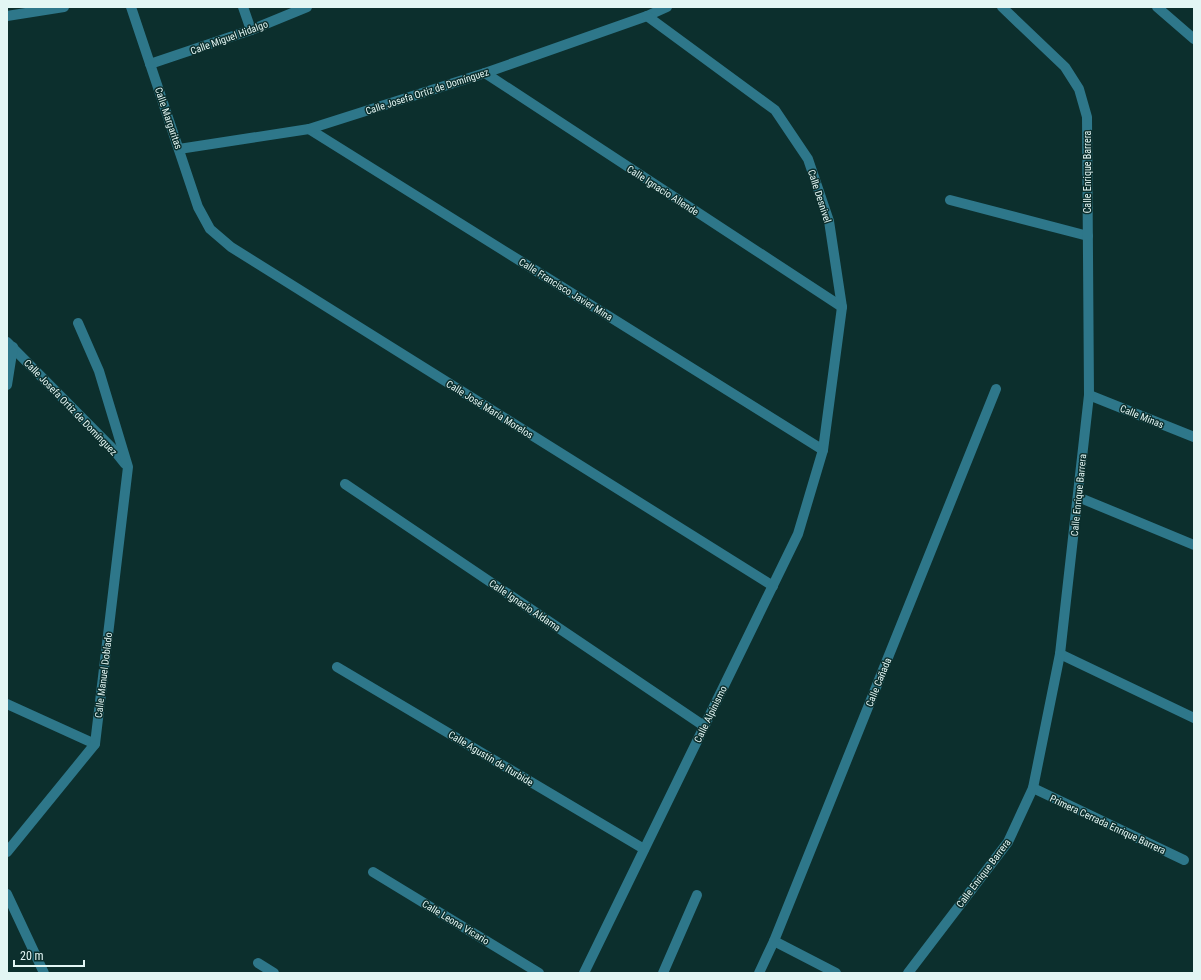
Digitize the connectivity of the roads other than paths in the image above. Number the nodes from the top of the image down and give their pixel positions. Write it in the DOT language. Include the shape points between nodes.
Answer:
graph roads {
  1 [pos="64,7"];
  2 [pos="131,7"];
  3 [pos="243,7"];
  4 [pos="307,7"];
  5 [pos="667,7"];
  6 [pos="1002,7"];
  7 [pos="1157,7"];
  8 [pos="7,16"];
  9 [pos="647,16"];
  10 [pos="251,30"];
  11 [pos="1194,39"];
  12 [pos="150,64"];
  13 [pos="485,73"];
  14 [pos="309,129"];
  15 [pos="179,149"];
  16 [pos="950,200"];
  17 [pos="210,228"];
  18 [pos="1088,236"];
  19 [pos="842,308"];
  20 [pos="78,323"];
  21 [pos="10,345"];
  22 [pos="7,385"];
  23 [pos="996,389"];
  24 [pos="1089,395"];
  25 [pos="1194,437"];
  26 [pos="823,450"];
  27 [pos="128,467"];
  28 [pos="345,484"];
  29 [pos="1078,497"];
  30 [pos="1194,545"];
  31 [pos="773,586"];
  32 [pos="1060,654"];
  33 [pos="337,667"];
  34 [pos="7,704"];
  35 [pos="1194,718"];
  36 [pos="704,726"];
  37 [pos="95,744"];
  38 [pos="1033,788"];
  39 [pos="644,849"];
  40 [pos="7,852"];
  41 [pos="1184,860"];
  42 [pos="373,872"];
  43 [pos="7,894"];
  44 [pos="697,895"];
  45 [pos="774,941"];
  46 [pos="258,963"];
  47 [pos="44,973"];
  48 [pos="274,973"];
  49 [pos="539,973"];
  50 [pos="584,973"];
  51 [pos="663,973"];
  52 [pos="759,973"];
  53 [pos="836,973"];
  54 [pos="908,973"];
  1 -- 8 [label="street"];
  2 -- 12 [label="street, Calle Margaritas"];
  3 -- 10 [label="street"];
  4 -- 10 [label="street, Calle Miguel Hidalgo"];
  5 -- 9 [label="street, Calle Josefa Ortiz de Domínguez"];
  6 -- 18 [label="street, Calle Enrique Barrera" via="1064,67 1079,89 1087,117"];
  7 -- 11 [label="street"];
  9 -- 13 [label="street, Calle Josefa Ortiz de Domínguez"];
  9 -- 19 [label="street, Calle Desnivel" via="775,110 808,159 828,221"];
  10 -- 12 [label="street, Calle Miguel Hidalgo"];
  12 -- 15 [label="street, Calle Margaritas"];
  13 -- 14 [label="street, Calle Josefa Ortiz de Domínguez"];
  13 -- 19 [label="street, Calle Ignacio Allende"];
  14 -- 15 [label="street, Calle Josefa Ortiz de Domínguez"];
  14 -- 26 [label="street, Calle Francisco Javier Mina"];
  15 -- 17 [label="street, Calle Margaritas" via="198,207"];
  16 -- 18 [label="street"];
  17 -- 31 [label="street, Calle José María Morelos" via="230,247"];
  18 -- 24 [label="street, Calle Enrique Barrera"];
  19 -- 26 [label="street, Calle Desnivel"];
  20 -- 27 [label="street" via="99,371"];
  21 -- 22 [label="street, Calle Josefa Ortiz de Domínguez"];
  21 -- 27 [label="street, Calle Josefa Ortiz de Domínguez"];
  23 -- 45 [label="street, Calle Cañada"];
  24 -- 25 [label="street, Calle Minas"];
  24 -- 29 [label="street, Calle Enrique Barrera"];
  26 -- 31 [label="street, Calle Alpinismo" via="798,534"];
  27 -- 37 [label="street, Calle Manuel Doblado"];
  28 -- 36 [label="street, Calle Ignacio Aldama"];
  29 -- 30 [label="street"];
  29 -- 32 [label="street, Calle Enrique Barrera"];
  31 -- 36 [label="street, Calle Alpinismo"];
  32 -- 35 [label="street"];
  32 -- 38 [label="street, Calle Enrique Barrera"];
  33 -- 39 [label="street, Calle Agustín de Iturbide"];
  34 -- 37 [label="street"];
  36 -- 39 [label="street, Calle Alpinismo"];
  37 -- 40 [label="street"];
  38 -- 41 [label="street, Primera Cerrada Enrique Barrera"];
  38 -- 54 [label="street, Calle Enrique Barrera" via="1008,842"];
  39 -- 50 [label="street, Calle Alpinismo"];
  42 -- 49 [label="street, Calle Leona Vicario"];
  43 -- 47 [label="street"];
  44 -- 51 [label="street"];
  45 -- 52 [label="street, Calle Cañada"];
  45 -- 53 [label="street"];
  46 -- 48 [label="street"];
}
